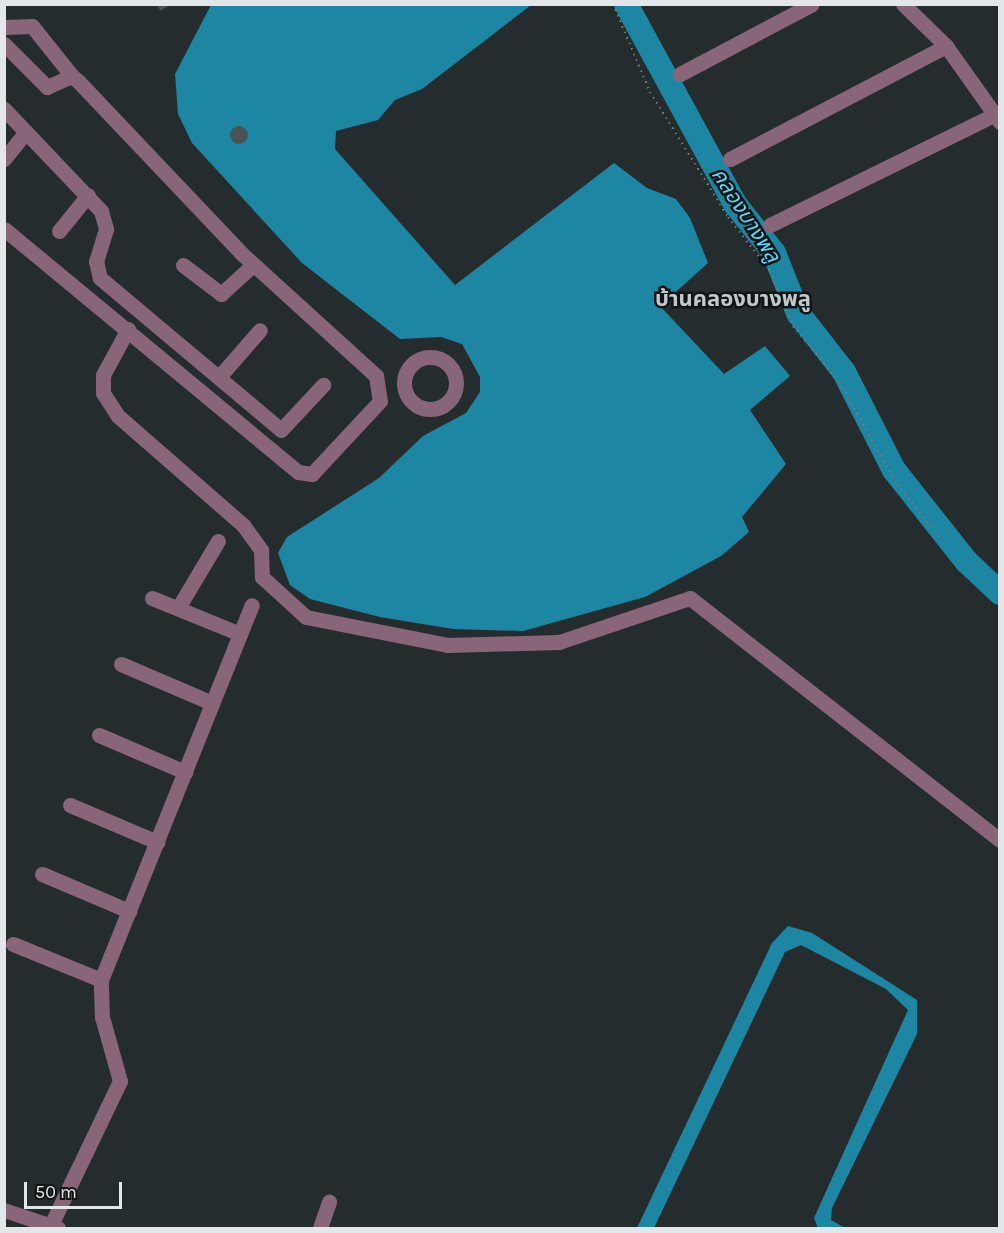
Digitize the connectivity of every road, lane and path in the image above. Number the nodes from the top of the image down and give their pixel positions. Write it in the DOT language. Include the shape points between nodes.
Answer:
graph roads {
  1 [pos="613,4"];
  2 [pos="812,4"];
  3 [pos="903,4"];
  4 [pos="4,27"];
  5 [pos="4,44"];
  6 [pos="946,46"];
  7 [pos="680,74"];
  8 [pos="72,76"];
  9 [pos="4,109"];
  10 [pos="995,119"];
  11 [pos="26,132"];
  12 [pos="4,159"];
  13 [pos="730,159"];
  14 [pos="88,195"];
  15 [pos="770,225"];
  16 [pos="4,229"];
  17 [pos="58,231"];
  18 [pos="183,265"];
  19 [pos="253,265"];
  20 [pos="128,329"];
  21 [pos="260,330"];
  22 [pos="219,377"];
  23 [pos="323,385"];
  24 [pos="405,389"];
  25 [pos="382,394"];
  26 [pos="941,540"];
  27 [pos="218,541"];
  28 [pos="152,598"];
  29 [pos="252,605"];
  30 [pos="178,608"];
  31 [pos="240,634"];
  32 [pos="121,664"];
  33 [pos="212,703"];
  34 [pos="99,735"];
  35 [pos="185,772"];
  36 [pos="70,805"];
  37 [pos="999,840"];
  38 [pos="156,842"];
  39 [pos="42,874"];
  40 [pos="129,911"];
  41 [pos="13,944"];
  42 [pos="101,980"];
  43 [pos="329,1202"];
  44 [pos="4,1210"];
  45 [pos="45,1227"];
  46 [pos="320,1228"];
  1 -- 26 [label="path" via="650,92 728,217 770,271 793,326 839,382 897,484"];
  2 -- 7 [label="street"];
  3 -- 6 [label="street"];
  4 -- 8 [label="street" via="32,26"];
  5 -- 8 [label="street" via="47,87"];
  6 -- 10 [label="street"];
  6 -- 13 [label="street"];
  8 -- 19 [label="street"];
  9 -- 11 [label="street"];
  10 -- 15 [label="street"];
  11 -- 12 [label="street"];
  11 -- 14 [label="street"];
  14 -- 17 [label="street"];
  14 -- 22 [label="street" via="106,222 96,261 100,278"];
  16 -- 20 [label="street"];
  18 -- 19 [label="street" via="221,294"];
  19 -- 25 [label="street" via="376,376"];
  20 -- 25 [label="street" via="305,475 374,409"];
  20 -- 37 [label="street" via="103,375 103,393 118,416 243,525 261,550 262,578 306,617 447,645 559,642 690,598"];
  21 -- 22 [label="street"];
  22 -- 23 [label="street" via="281,430"];
  24 -- 25 [label="street"];
  27 -- 30 [label="street"];
  28 -- 30 [label="street"];
  29 -- 31 [label="street"];
  30 -- 31 [label="street"];
  31 -- 33 [label="street"];
  32 -- 33 [label="street"];
  33 -- 35 [label="street"];
  34 -- 35 [label="street"];
  35 -- 38 [label="street"];
  36 -- 38 [label="street"];
  38 -- 40 [label="street"];
  39 -- 40 [label="street"];
  40 -- 42 [label="street"];
  41 -- 42 [label="street"];
  42 -- 45 [label="street" via="102,1017 120,1081"];
  43 -- 46 [label="street"];
  44 -- 45 [label="street"];
}
